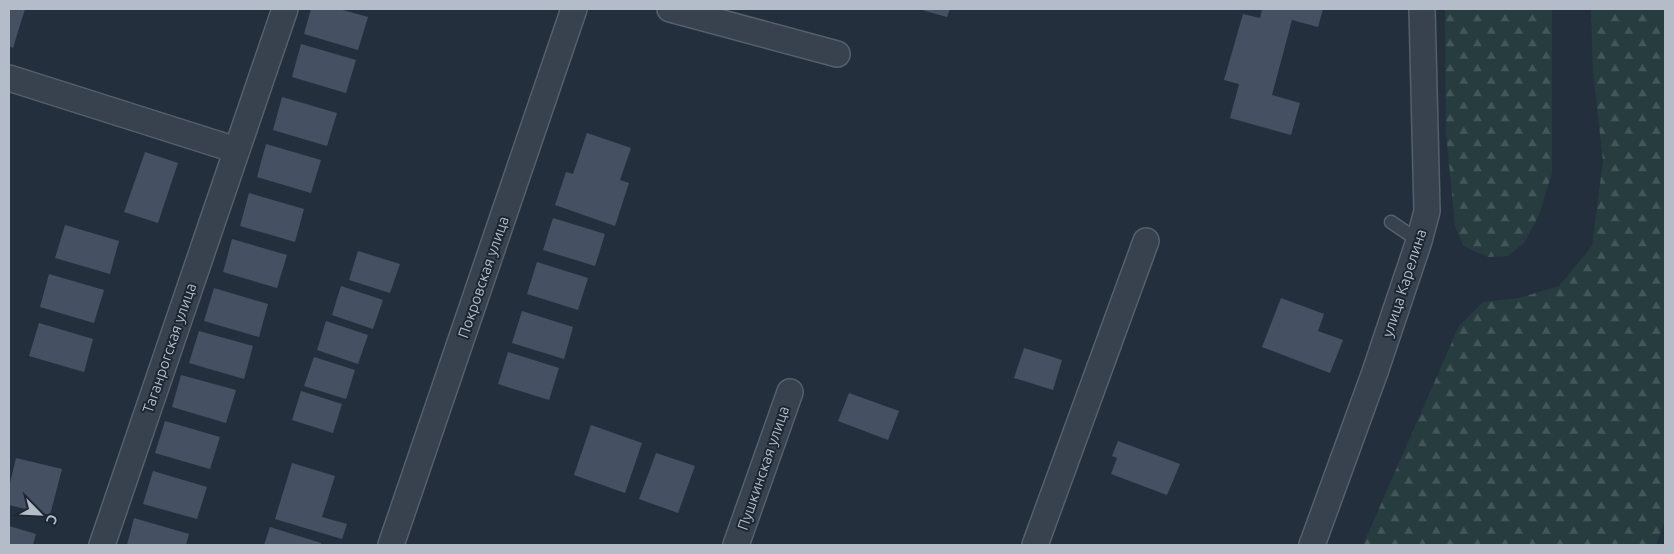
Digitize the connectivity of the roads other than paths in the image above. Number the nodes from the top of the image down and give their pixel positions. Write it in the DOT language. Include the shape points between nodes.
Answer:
graph roads {
  1 [pos="284,9"];
  2 [pos="574,9"];
  3 [pos="670,9"];
  4 [pos="1422,9"];
  5 [pos="836,54"];
  6 [pos="9,78"];
  7 [pos="236,150"];
  8 [pos="1391,222"];
  9 [pos="1146,241"];
  10 [pos="1419,241"];
  11 [pos="790,392"];
  12 [pos="102,545"];
  13 [pos="391,545"];
  14 [pos="736,545"];
  15 [pos="1035,545"];
  16 [pos="1312,545"];
  1 -- 7 [label="street, Таганрогская улица"];
  2 -- 13 [label="street, Покровская улица"];
  3 -- 5 [label="street"];
  4 -- 10 [label="street, улица Карелина" via="1427,211"];
  6 -- 7 [label="street"];
  7 -- 12 [label="street, Таганрогская улица"];
  8 -- 10 [label="lane"];
  9 -- 15 [label="street"];
  10 -- 16 [label="street, улица Карелина"];
  11 -- 14 [label="street, Пушкинская улица"];
}
